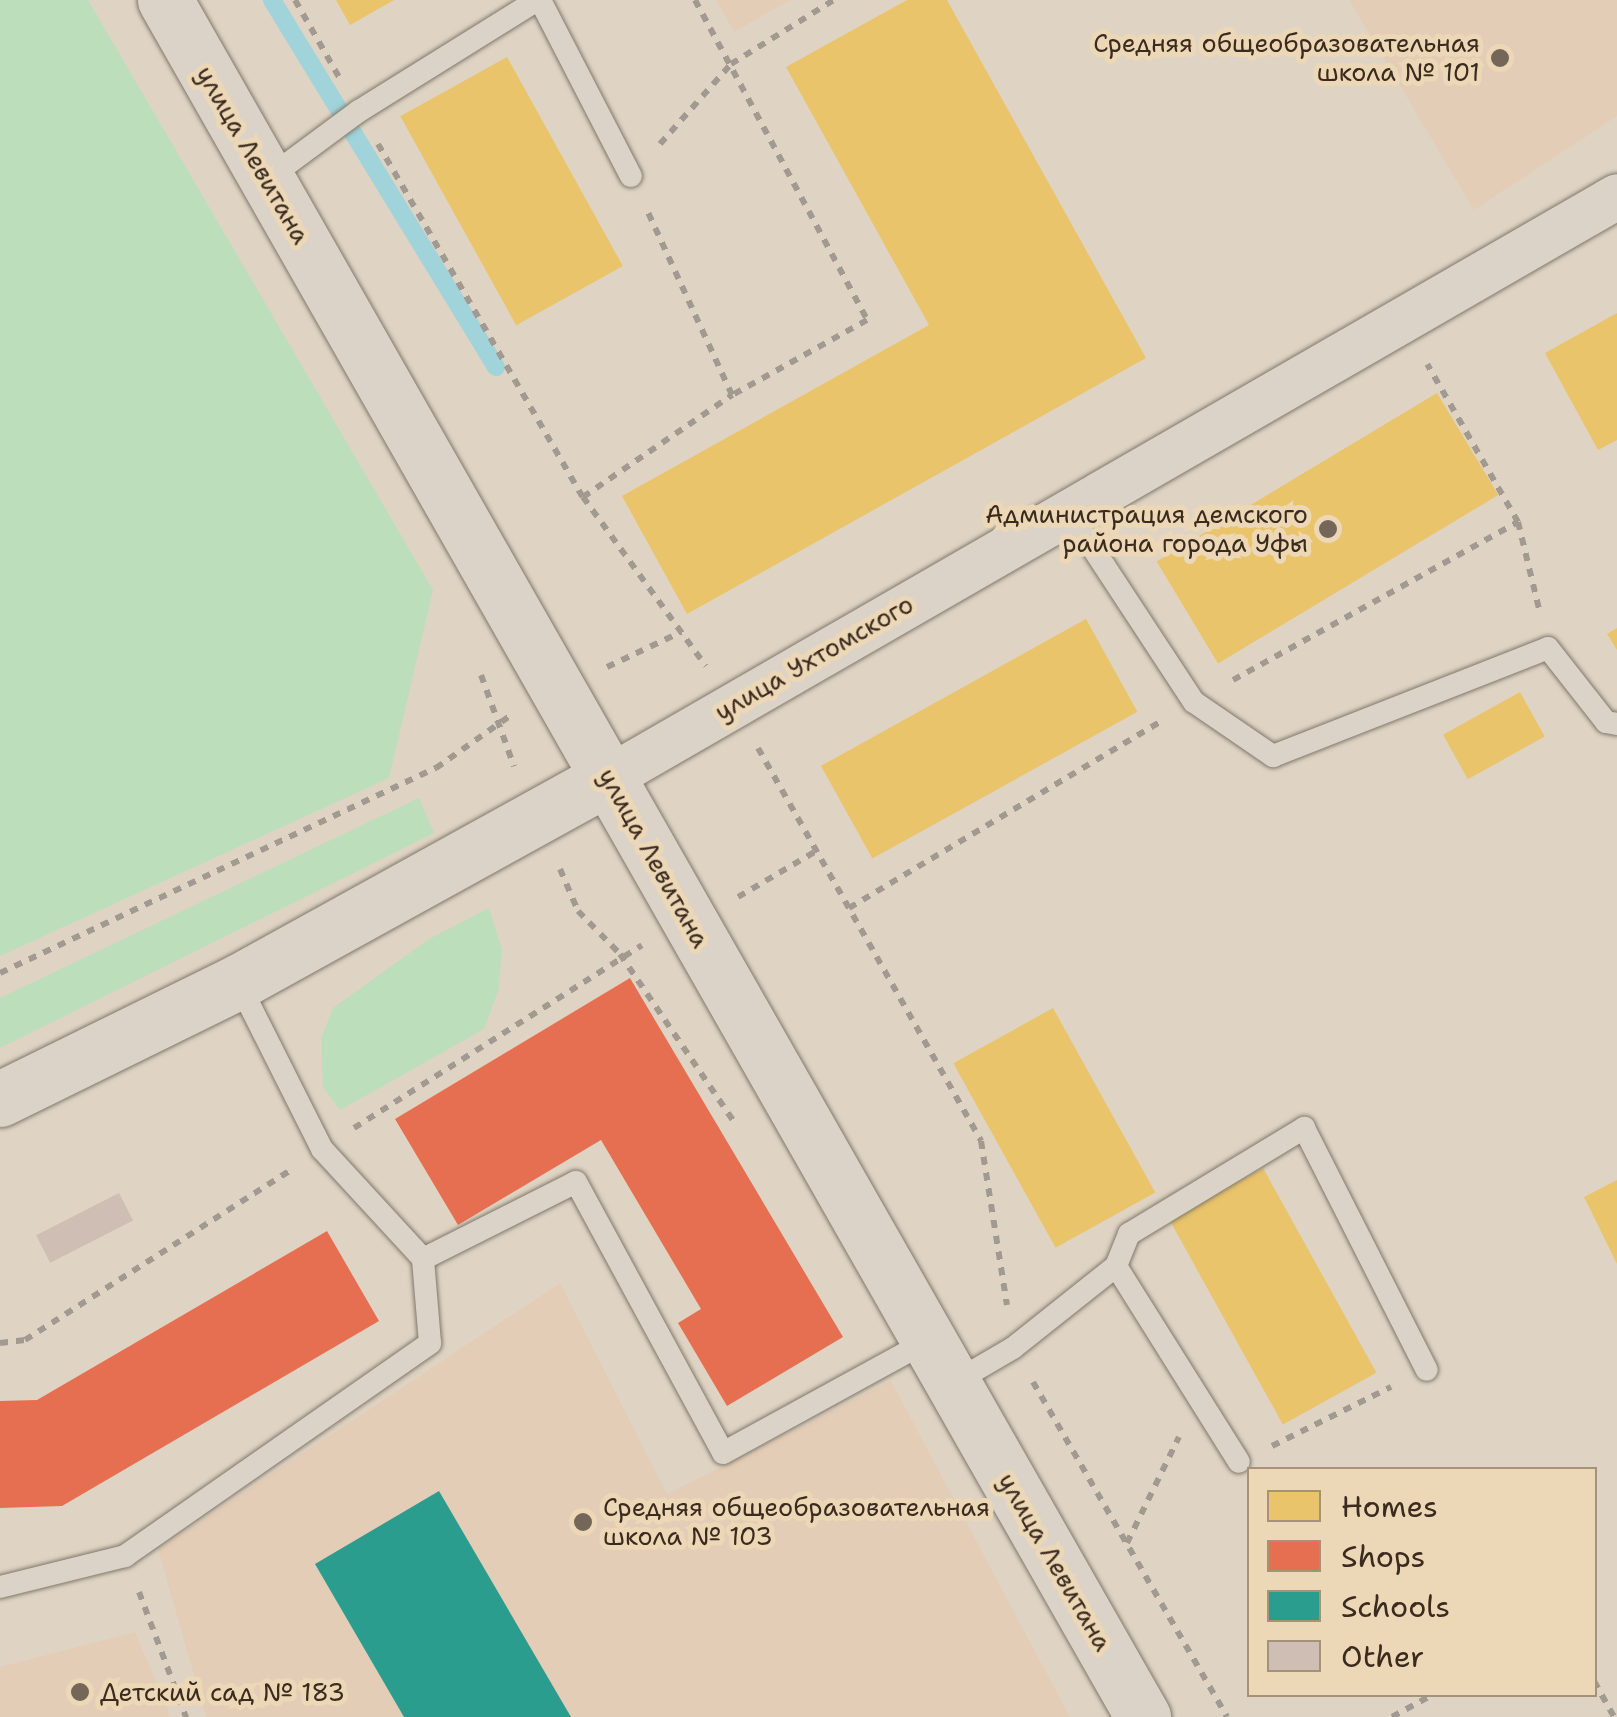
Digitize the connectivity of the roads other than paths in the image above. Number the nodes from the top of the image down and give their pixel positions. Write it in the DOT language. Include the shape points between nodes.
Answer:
graph roads {
  1 [pos="164,0"];
  2 [pos="538,0"];
  3 [pos="631,176"];
  4 [pos="267,180"];
  5 [pos="1617,196"];
  6 [pos="1068,512"];
  7 [pos="1617,724"];
  8 [pos="609,777"];
  9 [pos="238,982"];
  10 [pos="0,1099"];
  11 [pos="422,1259"];
  12 [pos="1116,1266"];
  13 [pos="941,1362"];
  14 [pos="1427,1370"];
  15 [pos="1240,1462"];
  16 [pos="0,1587"];
  17 [pos="1143,1717"];
  1 -- 4 [label="street, улица Левитана"];
  2 -- 3 [label="lane"];
  2 -- 4 [label="lane" via="359,111"];
  4 -- 8 [label="street, улица Левитана"];
  5 -- 6 [label="street, улица Ухтомского"];
  6 -- 7 [label="lane" via="1194,702 1273,756 1548,648 1606,722"];
  6 -- 8 [label="street, улица Ухтомского"];
  8 -- 9 [label="street, улица Ухтомского"];
  8 -- 13 [label="street, улица Левитана"];
  9 -- 10 [label="street, улица Ухтомского"];
  9 -- 11 [label="lane" via="322,1149"];
  11 -- 13 [label="lane" via="576,1182 723,1453"];
  11 -- 16 [label="lane" via="430,1344 125,1556"];
  12 -- 13 [label="lane" via="1013,1348"];
  12 -- 14 [label="lane" via="1129,1234 1304,1128"];
  12 -- 15 [label="lane"];
  13 -- 17 [label="street, улица Левитана"];
}
